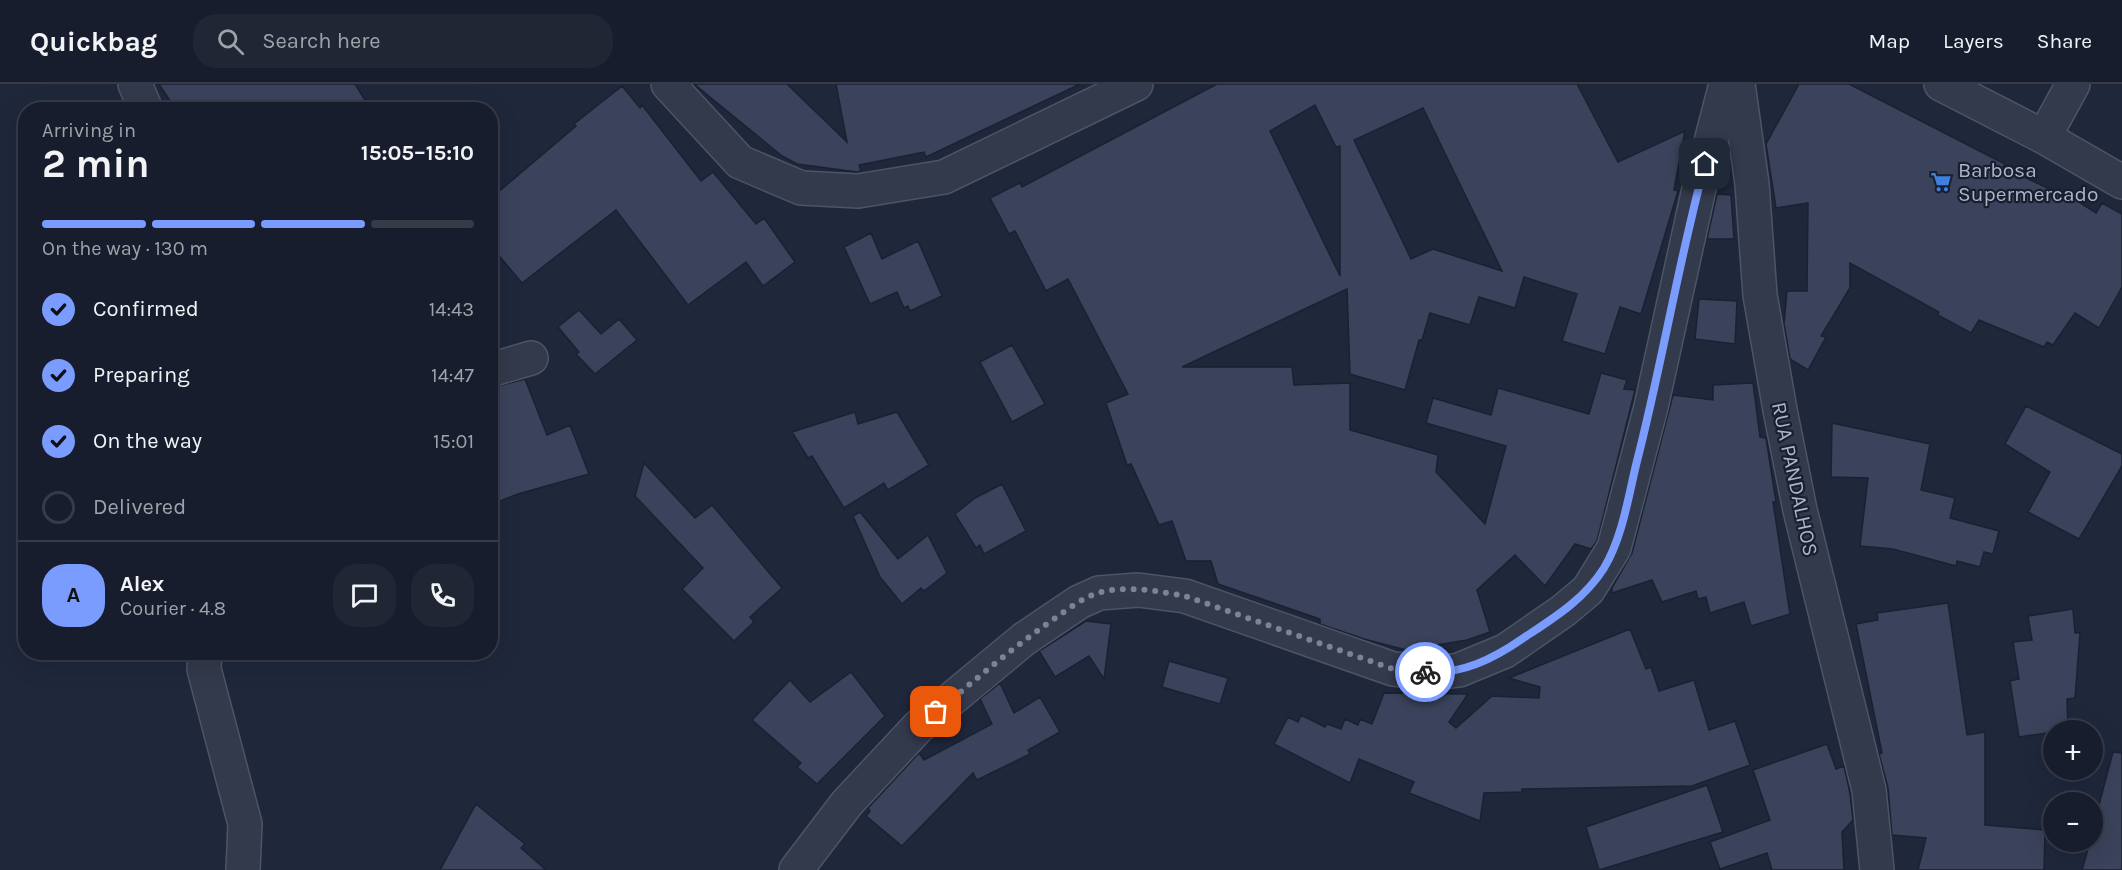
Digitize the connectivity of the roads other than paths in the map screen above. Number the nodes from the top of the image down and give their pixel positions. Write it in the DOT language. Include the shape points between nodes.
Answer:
graph roads {
  1 [pos="135,84"];
  2 [pos="668,84"];
  3 [pos="1136,84"];
  4 [pos="1726,84"];
  5 [pos="1738,84"];
  6 [pos="1941,84"];
  7 [pos="2073,84"];
  8 [pos="143,102"];
  9 [pos="2044,137"];
  10 [pos="2122,182"];
  11 [pos="531,358"];
  12 [pos="498,368"];
  13 [pos="204,660"];
  14 [pos="243,870"];
  15 [pos="796,870"];
  16 [pos="1877,870"];
  1 -- 8 [label="street"];
  2 -- 3 [label="street" via="740,162 801,188 858,191 944,177"];
  4 -- 15 [label="street" via="1614,548 1588,590 1505,651 1459,670 1436,673 1393,669 1185,596 1138,590 1098,593 1024,639 919,726 848,803"];
  5 -- 16 [label="street, RUA PANDALHOS" via="1752,184 1760,295 1780,410 1800,510 1869,790"];
  6 -- 9 [label="street"];
  7 -- 9 [label="street"];
  9 -- 10 [label="street"];
  11 -- 12 [label="street"];
  13 -- 14 [label="street" via="245,824"];
}
